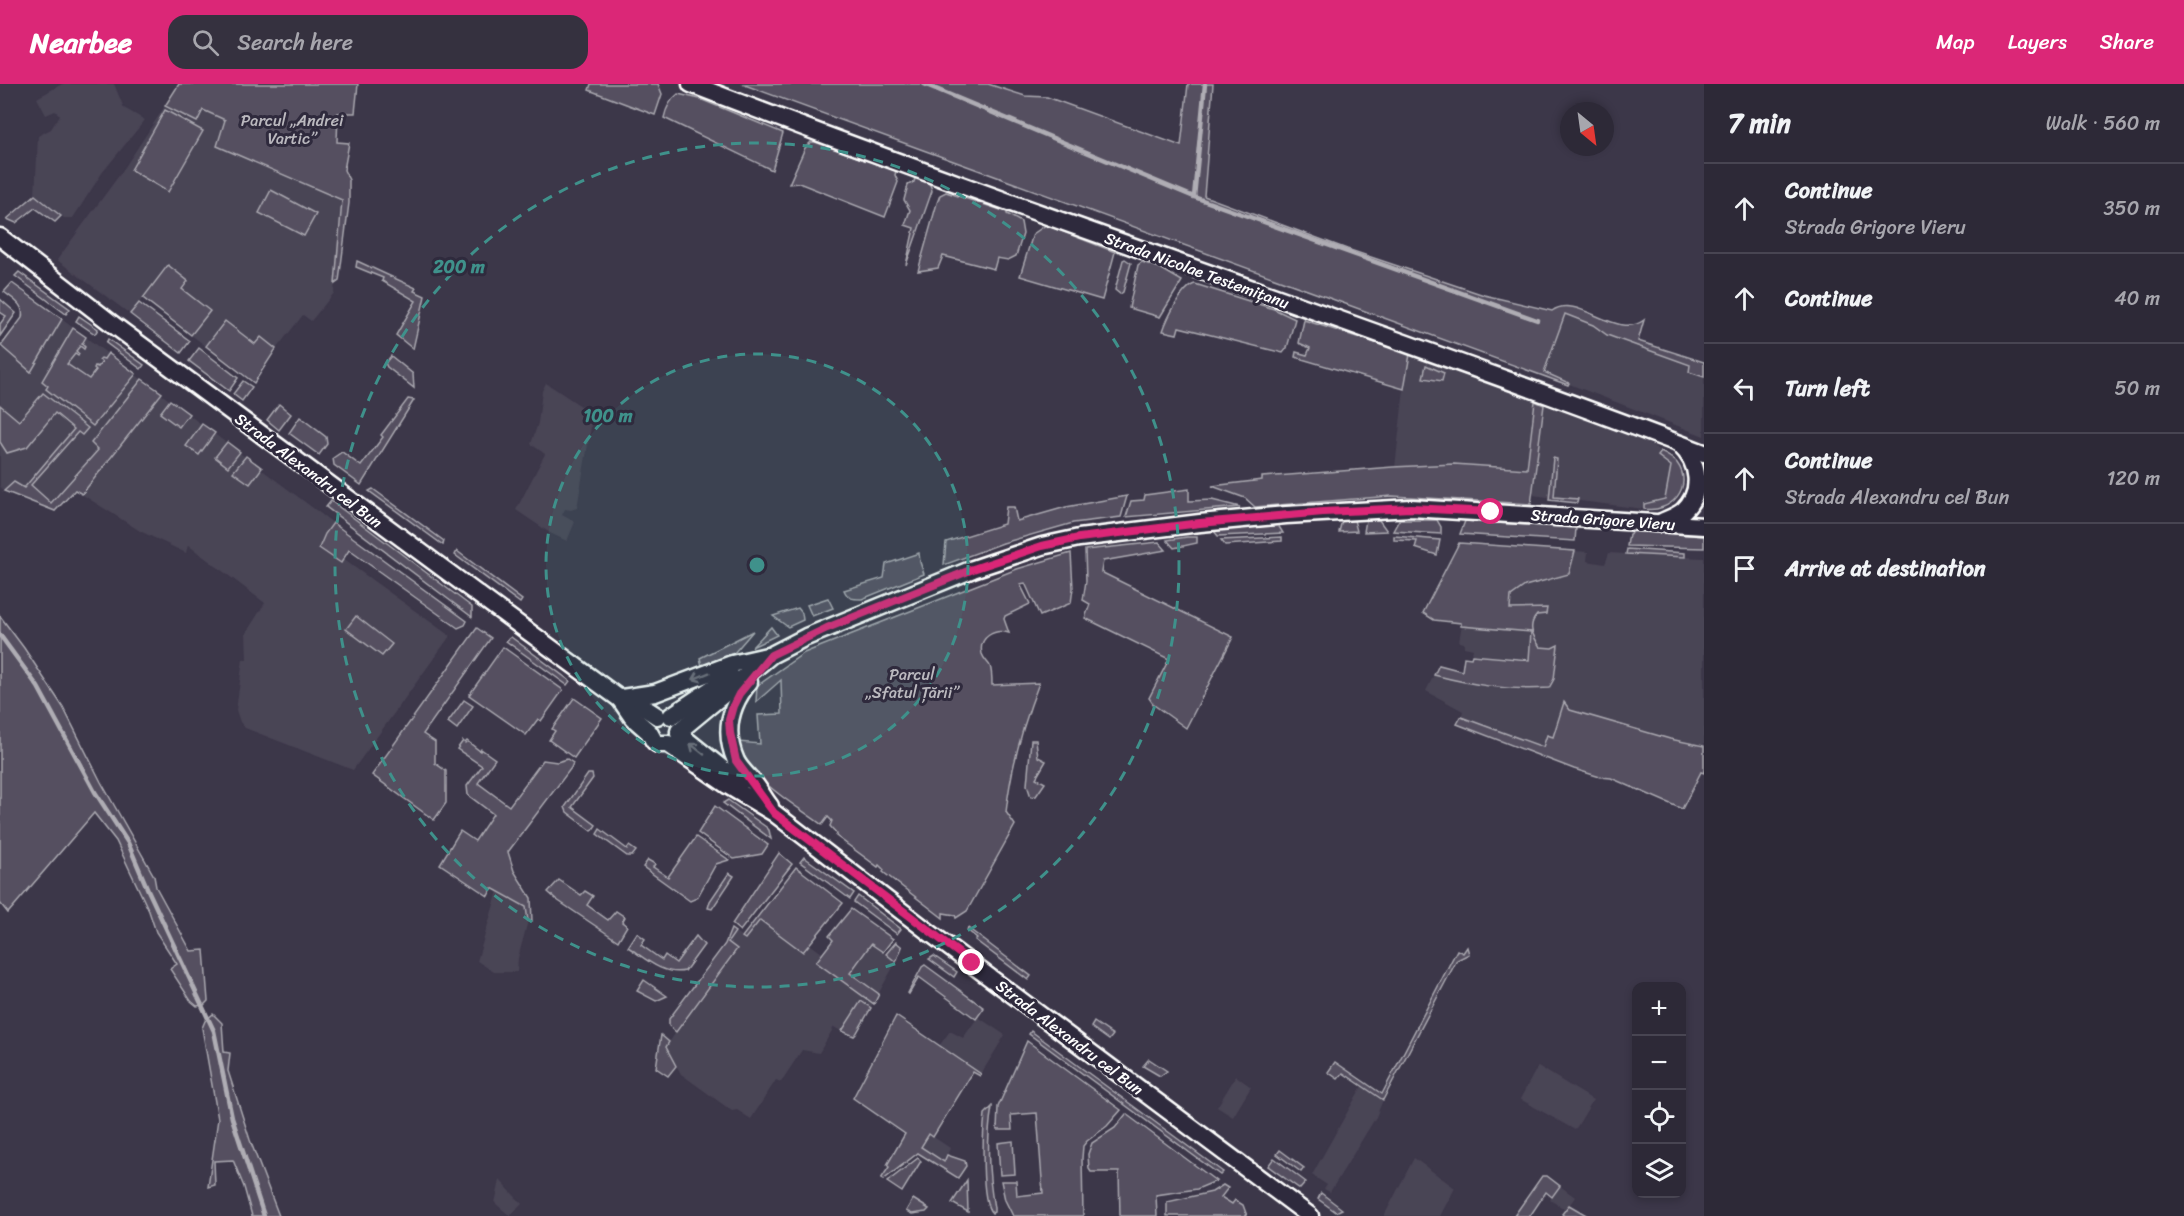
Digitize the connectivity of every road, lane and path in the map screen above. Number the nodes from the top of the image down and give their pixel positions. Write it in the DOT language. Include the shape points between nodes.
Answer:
graph roads {
  1 [pos="691,84"];
  2 [pos="0,237"];
  3 [pos="1679,444"];
  4 [pos="1704,453"];
  5 [pos="1660,523"];
  6 [pos="1704,526"];
  7 [pos="764,657"];
  8 [pos="620,699"];
  9 [pos="671,728"];
  10 [pos="774,813"];
  11 [pos="1310,1216"];
  1 -- 3 [label="main road, Strada Nicolae Testemițanu"];
  2 -- 8 [label="main road, Strada Alexandru cel Bun"];
  3 -- 4 [label="main road, Strada Nicolae Testemițanu"];
  3 -- 5 [label="main road" via="1690,455 1697,485 1682,512"];
  5 -- 6 [label="main road, Strada Grigore Vieru"];
  5 -- 7 [label="main road, Strada Grigore Vieru" via="1411,508 1286,515 1086,537 1042,546 973,569"];
  7 -- 8 [label="main road, one-way" via="732,664 655,693"];
  7 -- 9 [label="main road"];
  7 -- 10 [label="main road" via="739,694 729,720 736,761"];
  8 -- 9 [label="main road, Strada Alexandru cel Bun" via="643,707"];
  8 -- 9 [label="main road, Strada Alexandru cel Bun" via="658,744"];
  9 -- 10 [label="main road, Strada Alexandru cel Bun" via="727,786"];
  10 -- 11 [label="main road, Strada Alexandru cel Bun"];
}
